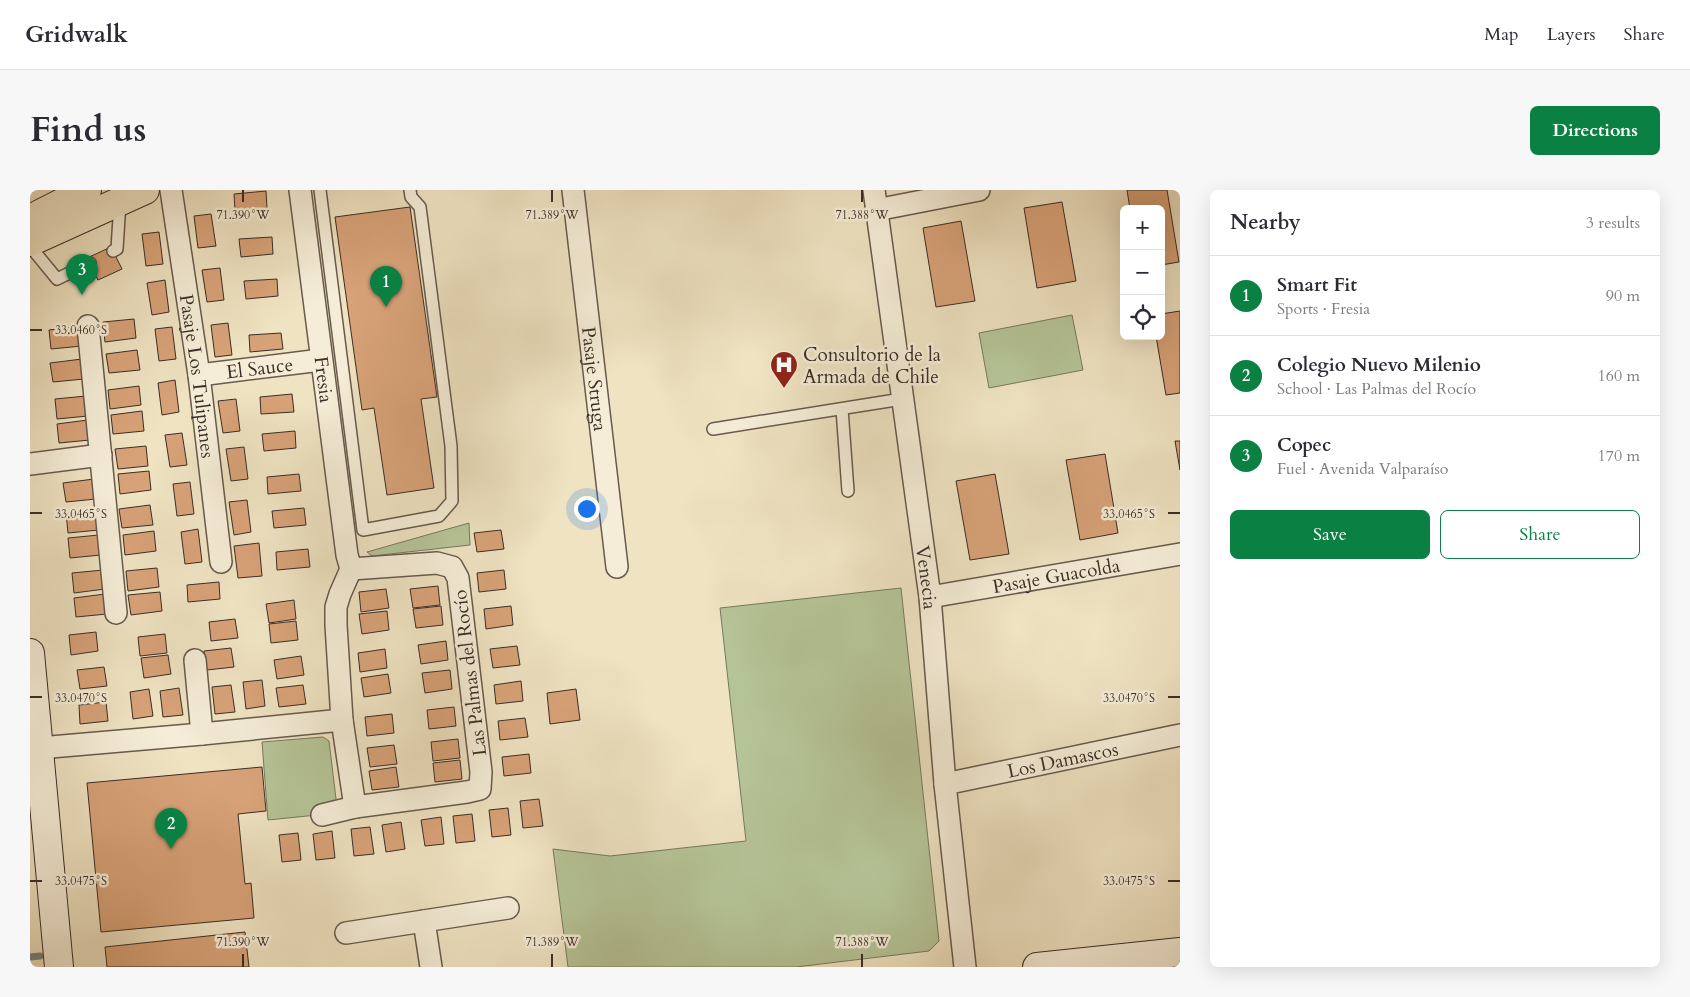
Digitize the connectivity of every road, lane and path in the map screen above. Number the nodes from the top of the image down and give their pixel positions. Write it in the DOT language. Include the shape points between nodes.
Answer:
graph roads {
  1 [pos="87,190"];
  2 [pos="145,190"];
  3 [pos="171,190"];
  4 [pos="300,190"];
  5 [pos="320,190"];
  6 [pos="410,190"];
  7 [pos="573,190"];
  8 [pos="979,190"];
  9 [pos="875,200"];
  10 [pos="120,202"];
  11 [pos="30,218"];
  12 [pos="30,242"];
  13 [pos="30,246"];
  14 [pos="113,251"];
  15 [pos="90,263"];
  16 [pos="88,326"];
  17 [pos="321,360"];
  18 [pos="199,375"];
  19 [pos="902,399"];
  20 [pos="842,409"];
  21 [pos="713,429"];
  22 [pos="100,455"];
  23 [pos="30,464"];
  24 [pos="848,491"];
  25 [pos="1180,554"];
  26 [pos="221,562"];
  27 [pos="617,567"];
  28 [pos="351,569"];
  29 [pos="930,597"];
  30 [pos="116,613"];
  31 [pos="30,653"];
  32 [pos="195,660"];
  33 [pos="342,720"];
  34 [pos="202,734"];
  35 [pos="1180,734"];
  36 [pos="39,748"];
  37 [pos="945,784"];
  38 [pos="355,807"];
  39 [pos="322,815"];
  40 [pos="38,849"];
  41 [pos="508,908"];
  42 [pos="424,921"];
  43 [pos="346,934"];
  44 [pos="1180,952"];
  45 [pos="58,967"];
  46 [pos="431,967"];
  47 [pos="965,967"];
  48 [pos="1037,967"];
  1 -- 11 [label="main road"];
  2 -- 10 [label="main road"];
  3 -- 18 [label="street, Pasaje Los Tulipanes"];
  4 -- 17 [label="street, Fresia"];
  5 -- 6 [label="lane" via="363,530 440,516 452,501 451,446 420,207 411,197"];
  7 -- 27 [label="street, Pasaje Struga"];
  8 -- 9 [label="street"];
  9 -- 19 [label="street, Venecia"];
  10 -- 12 [label="main road"];
  10 -- 14 [label="lane" via="117,249"];
  13 -- 15 [label="lane" via="58,279"];
  16 -- 22 [label="street"];
  17 -- 18 [label="street, El Sauce"];
  17 -- 28 [label="street, Fresia"];
  18 -- 26 [label="street, Pasaje Los Tulipanes"];
  19 -- 20 [label="lane"];
  19 -- 29 [label="street, Venecia"];
  20 -- 21 [label="lane"];
  20 -- 24 [label="lane"];
  22 -- 23 [label="street"];
  22 -- 30 [label="street"];
  25 -- 29 [label="street, Pasaje Guacolda"];
  28 -- 33 [label="street" via="336,608"];
  28 -- 38 [label="street, Las Palmas del Rocío" via="437,563 452,567 456,572 481,772 480,789"];
  29 -- 37 [label="street, Venecia"];
  31 -- 36 [label="street"];
  32 -- 34 [label="street"];
  33 -- 34 [label="street"];
  33 -- 38 [label="street"];
  34 -- 36 [label="street"];
  35 -- 37 [label="street, Los Damascos"];
  36 -- 40 [label="street"];
  37 -- 47 [label="street, Venecia"];
  38 -- 39 [label="street, Las Palmas del Rocío"];
  40 -- 45 [label="street"];
  41 -- 42 [label="street"];
  42 -- 43 [label="street"];
  42 -- 46 [label="street"];
  44 -- 48 [label="street"];
}
